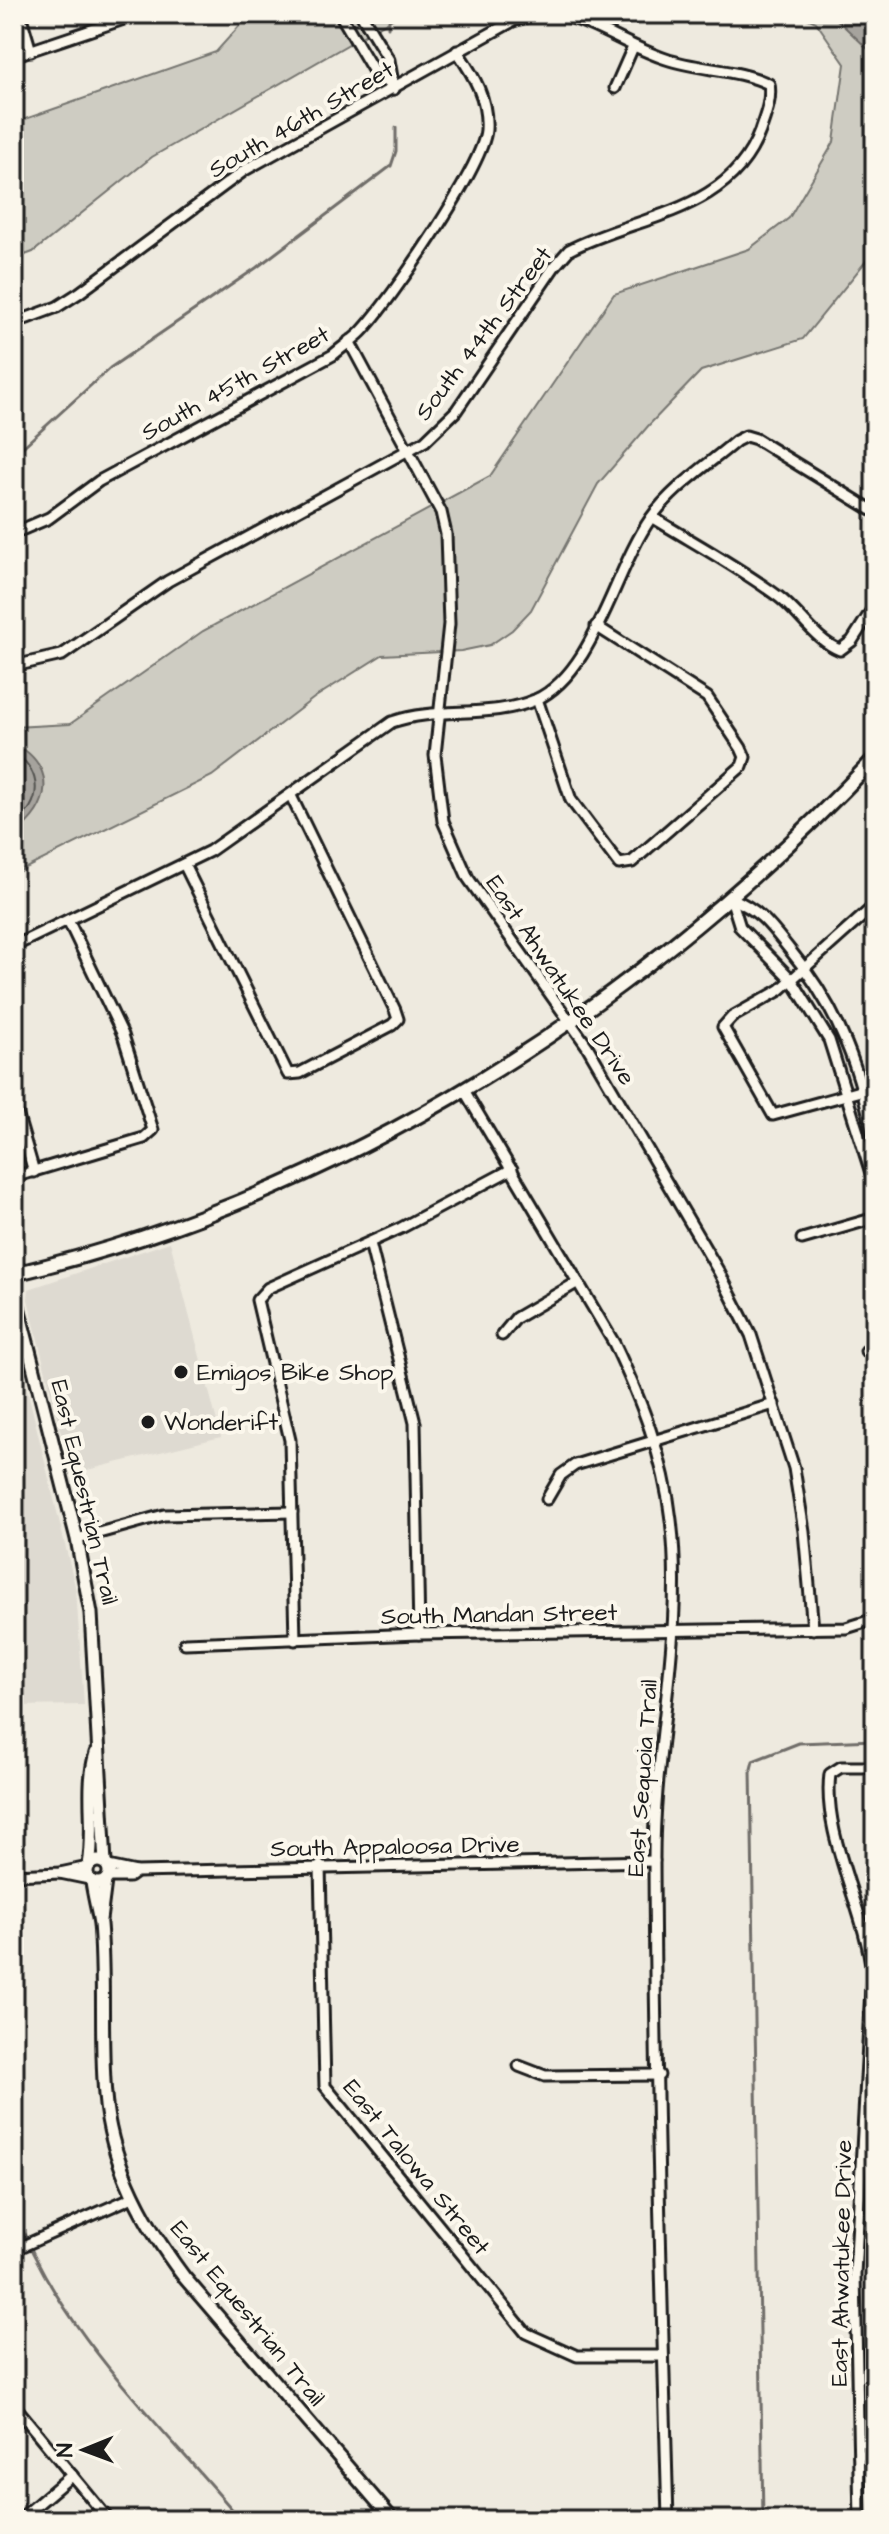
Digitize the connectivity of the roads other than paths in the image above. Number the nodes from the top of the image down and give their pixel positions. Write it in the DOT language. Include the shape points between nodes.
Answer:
graph roads {
  1 [pos="20,14"];
  2 [pos="139,14"];
  3 [pos="340,14"];
  4 [pos="361,14"];
  5 [pos="536,14"];
  6 [pos="558,14"];
  7 [pos="633,47"];
  8 [pos="31,51"];
  9 [pos="457,51"];
  10 [pos="14,56"];
  11 [pos="615,88"];
  12 [pos="394,89"];
  13 [pos="14,323"];
  14 [pos="349,341"];
  15 [pos="407,451"];
  16 [pos="875,512"];
  17 [pos="652,517"];
  18 [pos="14,533"];
  19 [pos="875,605"];
  20 [pos="596,626"];
  21 [pos="14,666"];
  22 [pos="537,699"];
  23 [pos="439,712"];
  24 [pos="874,761"];
  25 [pos="291,796"];
  26 [pos="184,864"];
  27 [pos="731,898"];
  28 [pos="875,905"];
  29 [pos="68,920"];
  30 [pos="14,946"];
  31 [pos="799,974"];
  32 [pos="571,1025"];
  33 [pos="870,1089"];
  34 [pos="464,1090"];
  35 [pos="848,1096"];
  36 [pos="14,1103"];
  37 [pos="875,1147"];
  38 [pos="512,1169"];
  39 [pos="34,1172"];
  40 [pos="14,1177"];
  41 [pos="875,1186"];
  42 [pos="875,1218"];
  43 [pos="802,1239"];
  44 [pos="370,1243"];
  45 [pos="14,1274"];
  46 [pos="578,1282"];
  47 [pos="14,1291"];
  48 [pos="502,1335"];
  49 [pos="774,1404"];
  50 [pos="655,1441"];
  51 [pos="547,1499"];
  52 [pos="292,1512"];
  53 [pos="77,1539"];
  54 [pos="875,1619"];
  55 [pos="813,1629"];
  56 [pos="673,1631"];
  57 [pos="419,1634"];
  58 [pos="295,1640"];
  59 [pos="185,1643"];
  60 [pos="96,1753"];
  61 [pos="875,1767"];
  62 [pos="654,1861"];
  63 [pos="320,1866"];
  64 [pos="107,1872"];
  65 [pos="90,1873"];
  66 [pos="14,1875"];
  67 [pos="100,1921"];
  68 [pos="519,2066"];
  69 [pos="659,2075"];
  70 [pos="133,2197"];
  71 [pos="14,2250"];
  72 [pos="663,2356"];
  73 [pos="14,2405"];
  74 [pos="859,2455"];
  75 [pos="875,2455"];
  76 [pos="72,2475"];
  77 [pos="19,2520"];
  78 [pos="109,2520"];
  79 [pos="393,2520"];
  80 [pos="668,2520"];
  81 [pos="860,2520"];
  1 -- 8 [label="street"];
  2 -- 8 [label="street"];
  3 -- 12 [label="street" via="373,70"];
  4 -- 12 [label="street" via="389,60"];
  5 -- 9 [label="street, South 46th Street"];
  6 -- 7 [label="street"];
  7 -- 11 [label="street"];
  7 -- 15 [label="street, South 44th Street" via="769,84 755,144 708,196 569,250 443,426"];
  8 -- 10 [label="street"];
  9 -- 12 [label="street, South 46th Street"];
  9 -- 14 [label="street, South 45th Street" via="482,95 483,148 378,312"];
  12 -- 13 [label="street, South 46th Street" via="245,170 57,307"];
  14 -- 15 [label="street, East Ahwatukee Drive"];
  14 -- 18 [label="street, South 45th Street" via="333,355 99,481 49,518"];
  15 -- 21 [label="street, South 44th Street" via="168,581 62,655"];
  15 -- 23 [label="street, East Ahwatukee Drive" via="441,512 446,534 449,624"];
  16 -- 17 [label="street" via="746,436"];
  17 -- 19 [label="street" via="760,584 840,650"];
  17 -- 20 [label="street"];
  20 -- 22 [label="street" via="566,677"];
  20 -- 22 [label="street" via="707,697 741,748 742,766 632,862 619,864 571,800"];
  22 -- 23 [label="street" via="495,710"];
  23 -- 25 [label="street" via="392,722"];
  23 -- 32 [label="street, East Ahwatukee Drive" via="437,791 455,852"];
  24 -- 27 [label="main road"];
  25 -- 26 [label="street"];
  25 -- 26 [label="street" via="398,1019 300,1073 288,1074"];
  26 -- 29 [label="street"];
  27 -- 31 [label="street" via="757,910"];
  27 -- 31 [label="street" via="740,927"];
  27 -- 32 [label="main road"];
  28 -- 31 [label="street"];
  29 -- 30 [label="street"];
  29 -- 39 [label="street" via="123,1035 153,1130 144,1138"];
  31 -- 33 [label="street" via="844,1033"];
  31 -- 35 [label="street"];
  31 -- 35 [label="street" via="723,1027 773,1115"];
  32 -- 34 [label="main road"];
  32 -- 49 [label="street, East Ahwatukee Drive" via="719,1272 751,1335"];
  33 -- 35 [label="street"];
  33 -- 37 [label="street"];
  34 -- 38 [label="street, East Sequoia Trail"];
  34 -- 45 [label="main road" via="409,1122 238,1201"];
  35 -- 41 [label="street"];
  36 -- 39 [label="street"];
  38 -- 44 [label="street"];
  38 -- 46 [label="street, East Sequoia Trail"];
  39 -- 40 [label="street"];
  42 -- 43 [label="street"];
  44 -- 52 [label="street" via="268,1288 257,1300 289,1430"];
  44 -- 57 [label="street" via="415,1423"];
  46 -- 48 [label="street" via="516,1318"];
  46 -- 50 [label="street, East Sequoia Trail" via="632,1382"];
  47 -- 53 [label="street, East Equestrian Trail"];
  49 -- 50 [label="street"];
  49 -- 55 [label="street, East Ahwatukee Drive" via="800,1499"];
  50 -- 51 [label="street" via="575,1465 561,1475"];
  50 -- 56 [label="street, East Sequoia Trail" via="672,1528"];
  52 -- 53 [label="street" via="164,1515"];
  52 -- 58 [label="street"];
  53 -- 60 [label="street, East Equestrian Trail" via="91,1613"];
  54 -- 55 [label="street, South Mandan Street" via="846,1628"];
  55 -- 56 [label="street, South Mandan Street"];
  56 -- 57 [label="street, South Mandan Street"];
  56 -- 62 [label="street, East Sequoia Trail" via="660,1734"];
  57 -- 58 [label="street, South Mandan Street"];
  58 -- 59 [label="street, South Mandan Street"];
  60 -- 64 [label="street, East Equestrian Trail"];
  60 -- 65 [label="street, East Equestrian Trail" via="90,1773"];
  61 -- 74 [label="street, East Ahwatukee Drive" via="841,1767 830,1774 828,1789 872,1972 855,2274"];
  62 -- 63 [label="street, South Appaloosa Drive"];
  62 -- 69 [label="street, East Sequoia Trail"];
  63 -- 64 [label="street, South Appaloosa Drive" via="136,1872 129,1877"];
  63 -- 72 [label="street, East Talowa Street" via="325,2086 526,2333 577,2356"];
  64 -- 65 [label="street"];
  64 -- 65 [label="street" via="95,1861"];
  64 -- 67 [label="street, East Equestrian Trail"];
  65 -- 66 [label="street"];
  65 -- 67 [label="street, East Equestrian Trail"];
  67 -- 70 [label="street, East Equestrian Trail" via="105,2097 111,2136"];
  68 -- 69 [label="street" via="545,2076"];
  69 -- 72 [label="street, East Sequoia Trail"];
  70 -- 71 [label="street"];
  70 -- 79 [label="street, East Equestrian Trail" via="184,2277"];
  72 -- 80 [label="street, East Sequoia Trail"];
  73 -- 76 [label="street"];
  74 -- 75 [label="street"];
  74 -- 81 [label="street, East Ahwatukee Drive"];
  76 -- 77 [label="street"];
  76 -- 78 [label="street"];
}
